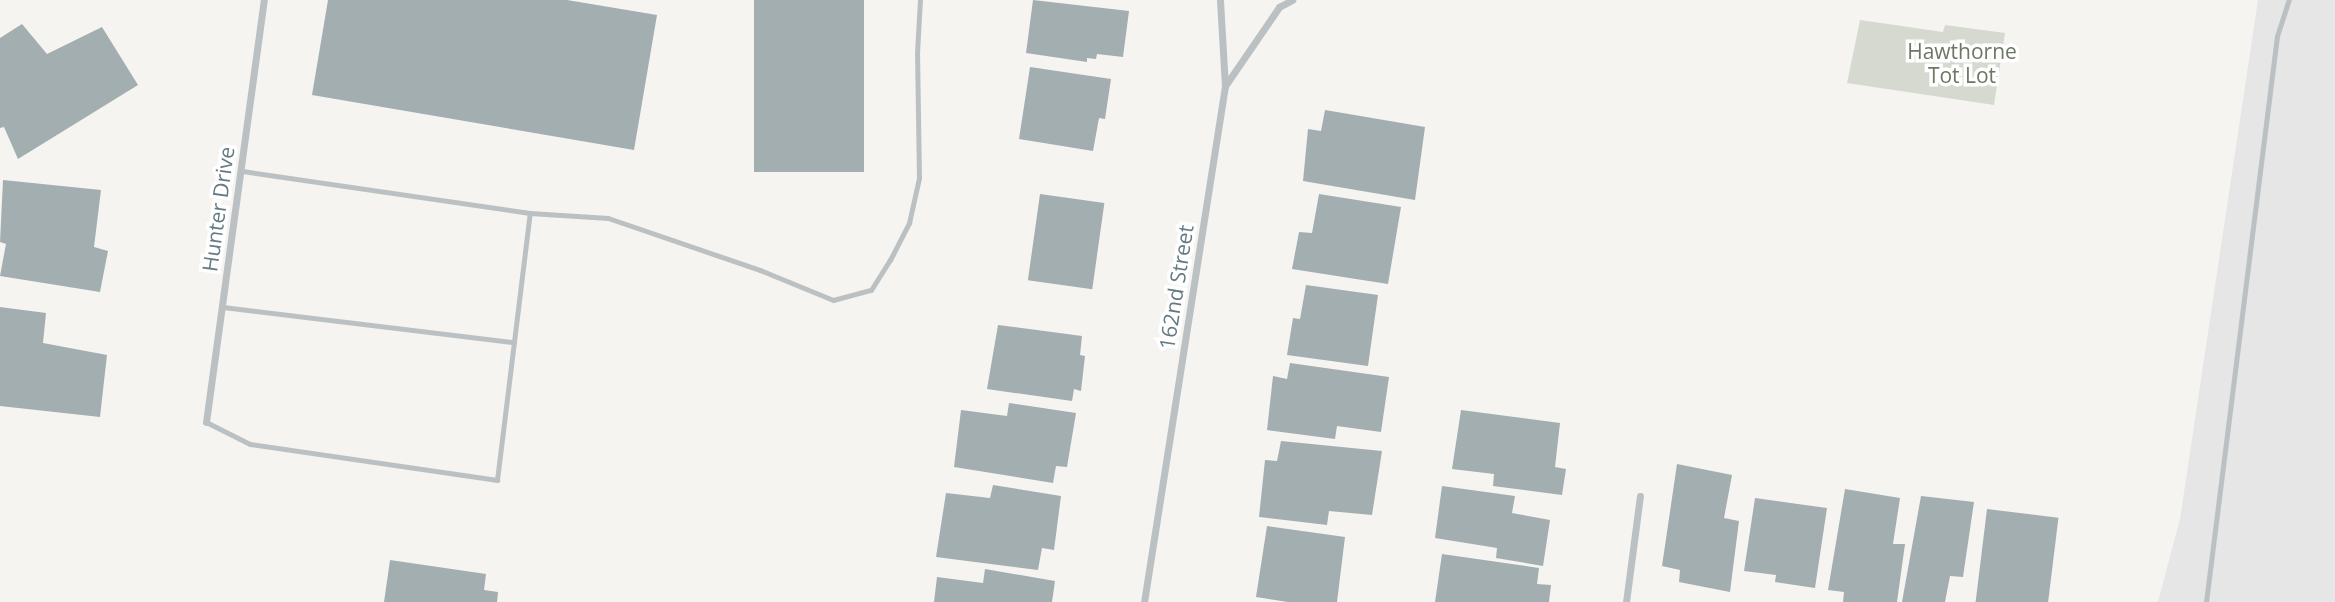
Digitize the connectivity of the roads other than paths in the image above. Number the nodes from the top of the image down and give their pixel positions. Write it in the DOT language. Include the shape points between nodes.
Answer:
graph roads {
  1 [pos="264,0"];
  2 [pos="920,0"];
  3 [pos="1220,0"];
  4 [pos="1292,0"];
  5 [pos="2289,0"];
  6 [pos="1225,86"];
  7 [pos="241,171"];
  8 [pos="530,213"];
  9 [pos="223,307"];
  10 [pos="514,342"];
  11 [pos="206,422"];
  12 [pos="1640,496"];
  13 [pos="1144,602"];
  14 [pos="1626,602"];
  15 [pos="2206,602"];
  1 -- 7 [label="street, Hunter Drive"];
  2 -- 8 [label="lane" via="916,53 919,178 909,223 871,290 833,300 608,218"];
  3 -- 6 [label="street"];
  4 -- 6 [label="street, 162nd Street" via="1279,7"];
  5 -- 15 [label="lane" via="2277,36"];
  6 -- 13 [label="street, 162nd Street"];
  7 -- 8 [label="lane"];
  7 -- 9 [label="street, Hunter Drive"];
  8 -- 10 [label="lane"];
  9 -- 10 [label="lane"];
  9 -- 11 [label="street, Hunter Drive"];
  10 -- 11 [label="lane" via="497,480 250,444"];
  12 -- 14 [label="street"];
}
